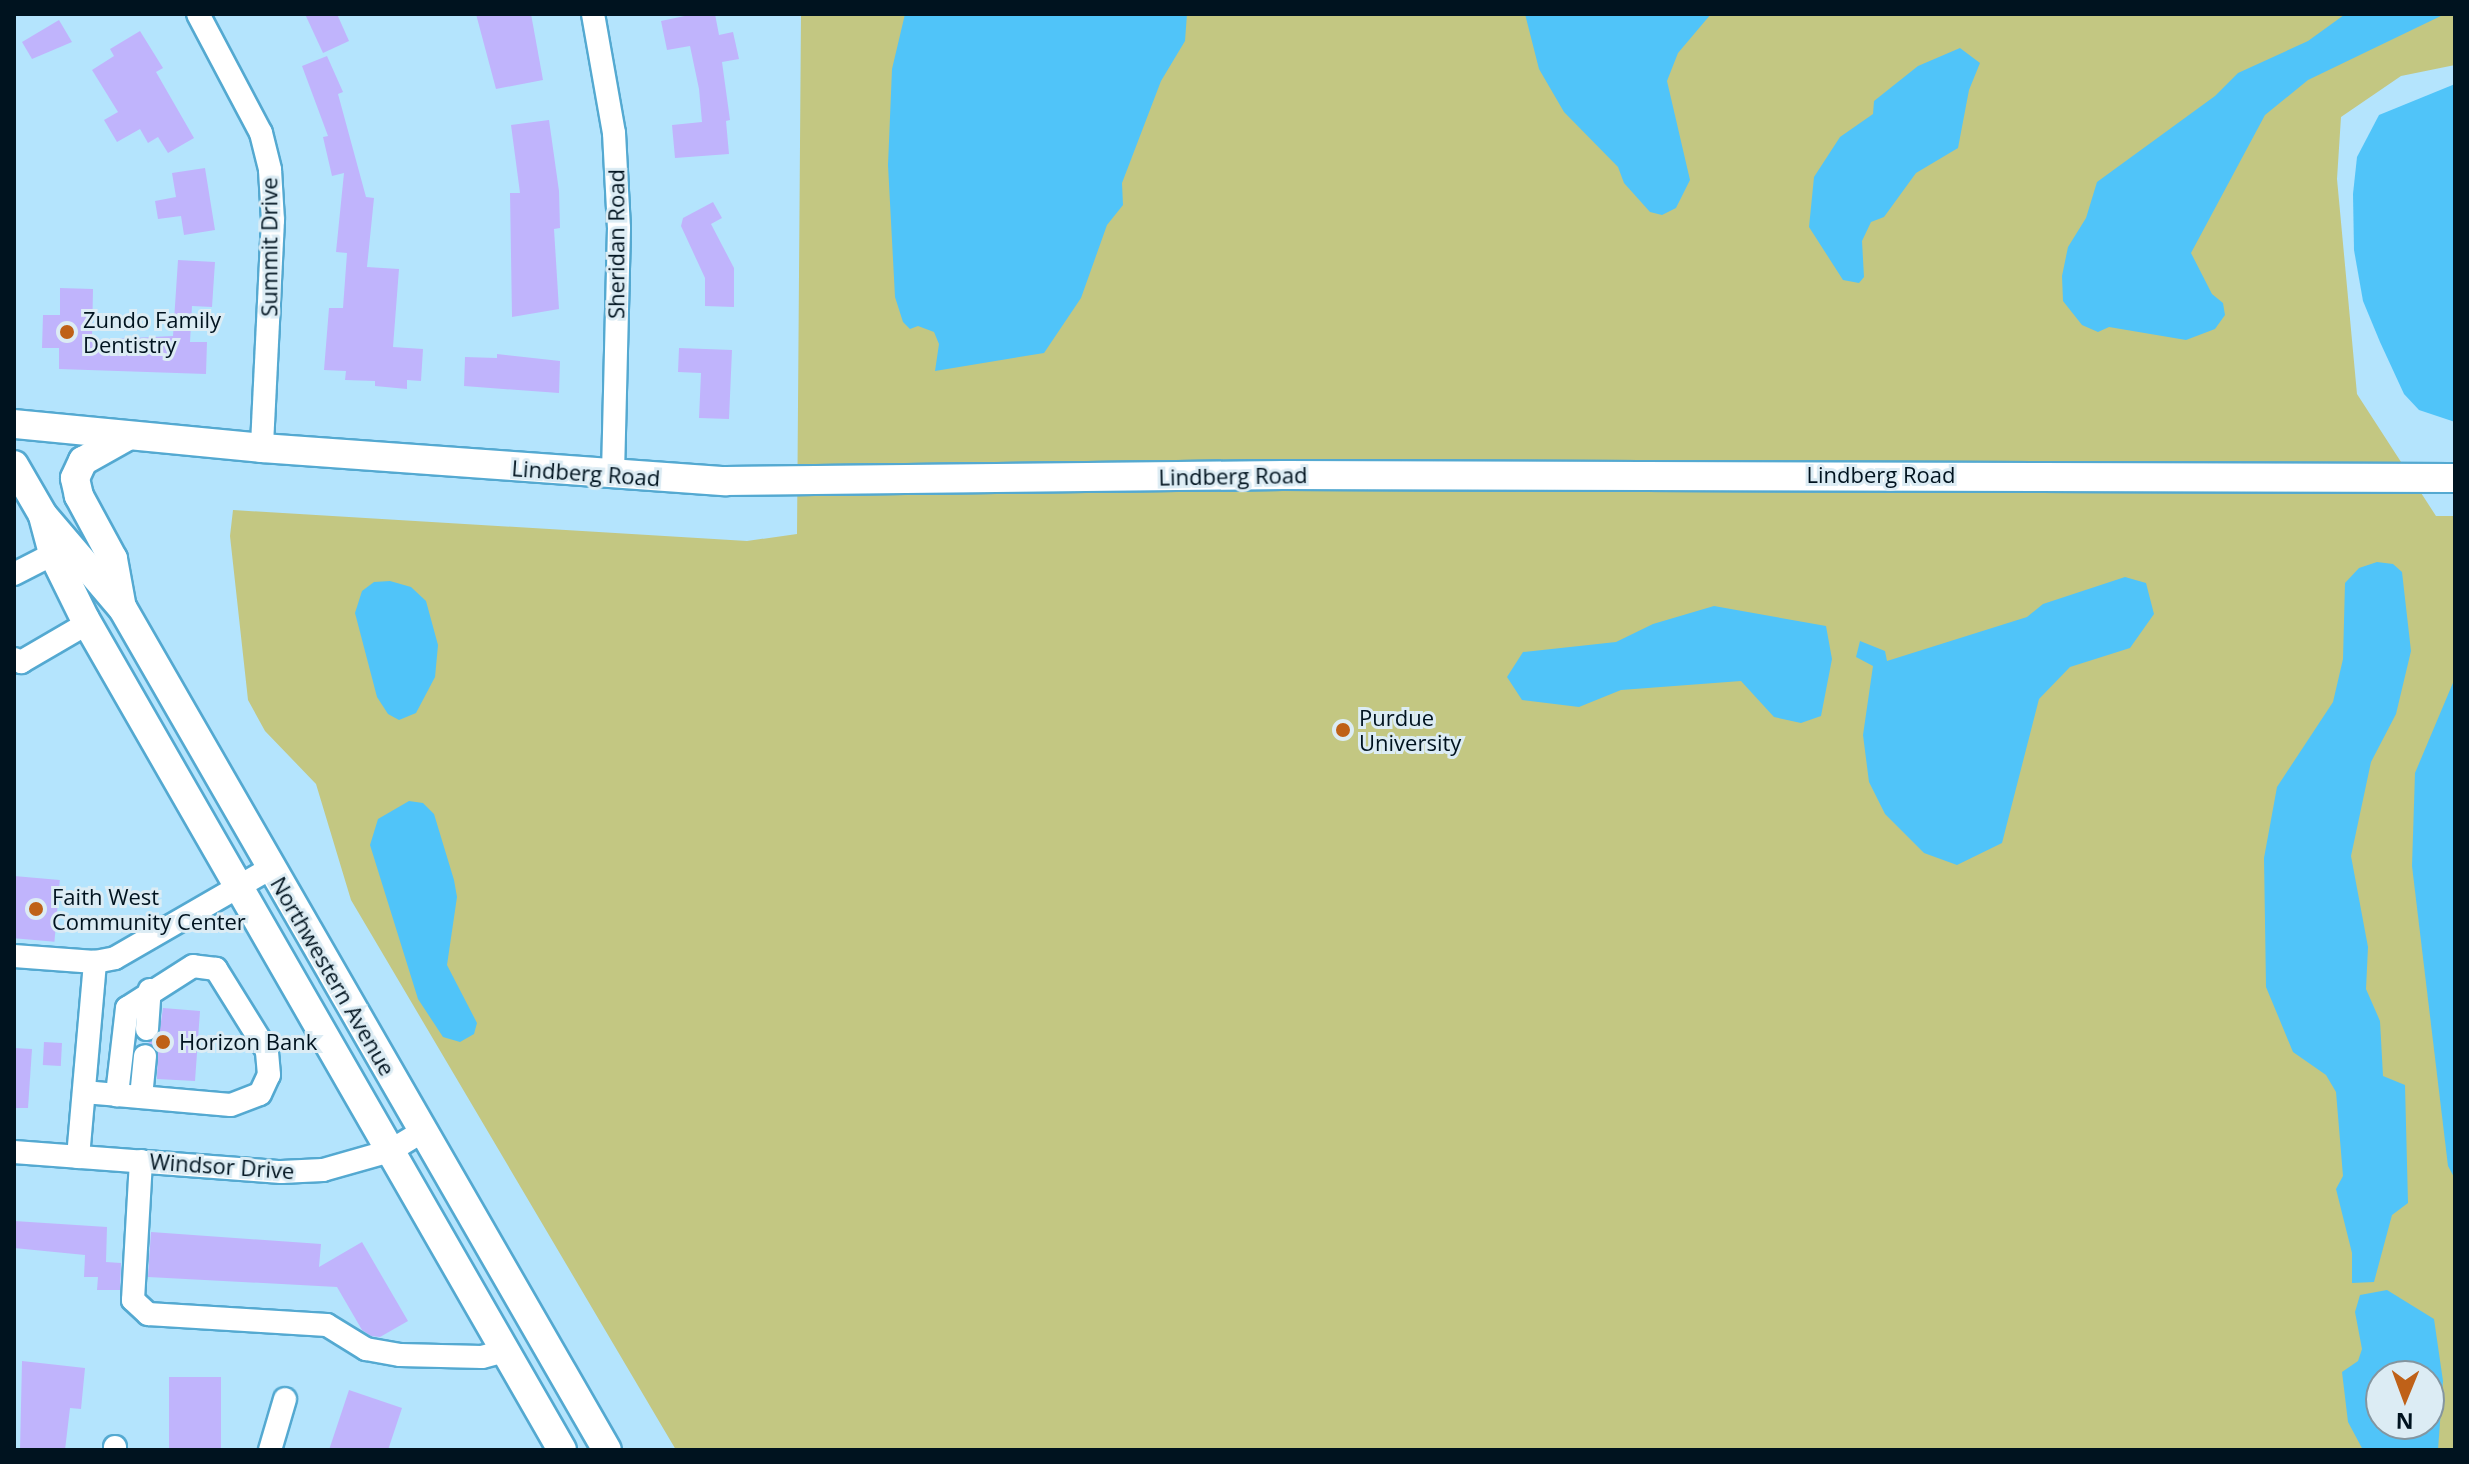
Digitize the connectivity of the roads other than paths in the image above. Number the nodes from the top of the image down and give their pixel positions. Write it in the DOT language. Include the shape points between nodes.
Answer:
graph roads {
  1 [pos="198,14"];
  2 [pos="593,14"];
  3 [pos="14,424"];
  4 [pos="126,437"];
  5 [pos="262,448"];
  6 [pos="14,465"];
  7 [pos="613,476"];
  8 [pos="2455,478"];
  9 [pos="43,515"];
  10 [pos="53,554"];
  11 [pos="14,574"];
  12 [pos="123,609"];
  13 [pos="88,623"];
  14 [pos="14,659"];
  15 [pos="271,868"];
  16 [pos="238,886"];
  17 [pos="14,956"];
  18 [pos="95,962"];
  19 [pos="150,990"];
  20 [pos="147,1029"];
  21 [pos="145,1056"];
  22 [pos="84,1092"];
  23 [pos="117,1095"];
  24 [pos="141,1097"];
  25 [pos="422,1132"];
  26 [pos="390,1151"];
  27 [pos="14,1152"];
  28 [pos="78,1157"];
  29 [pos="141,1161"];
  30 [pos="504,1351"];
  31 [pos="285,1399"];
  32 [pos="270,1450"];
  33 [pos="562,1450"];
  34 [pos="607,1450"];
  1 -- 5 [label="street, Summit Drive" via="261,133 270,170 273,220"];
  2 -- 7 [label="street, Sheridan Road" via="614,133 619,228"];
  3 -- 4 [label="main road, Lindberg Road"];
  4 -- 5 [label="main road, Lindberg Road"];
  4 -- 12 [label="main road" via="83,461 75,478 79,496 113,559"];
  5 -- 7 [label="main road, Lindberg Road"];
  6 -- 9 [label="main road, Northwestern Avenue"];
  7 -- 8 [label="main road, Lindberg Road" via="939,482 1283,475"];
  9 -- 10 [label="main road, Northwestern Avenue"];
  9 -- 12 [label="main road, Northwestern Avenue"];
  10 -- 11 [label="street"];
  10 -- 13 [label="main road, Northwestern Avenue"];
  12 -- 15 [label="main road, Northwestern Avenue"];
  13 -- 14 [label="street" via="21,662"];
  13 -- 16 [label="main road, Northwestern Avenue"];
  15 -- 16 [label="street"];
  15 -- 25 [label="main road, Northwestern Avenue"];
  16 -- 18 [label="street" via="115,958"];
  16 -- 26 [label="main road, Northwestern Avenue"];
  17 -- 18 [label="street"];
  18 -- 22 [label="street"];
  19 -- 20 [label="street"];
  19 -- 23 [label="street" via="127,1008 122,1022"];
  19 -- 24 [label="street" via="193,966 216,969 267,1051 269,1075 260,1094 240,1104"];
  21 -- 24 [label="street"];
  22 -- 23 [label="street"];
  22 -- 28 [label="street"];
  23 -- 24 [label="street"];
  25 -- 26 [label="street, Windsor Drive"];
  25 -- 34 [label="main road, Northwestern Avenue"];
  26 -- 29 [label="street, Windsor Drive" via="323,1170 281,1172"];
  26 -- 30 [label="main road, Northwestern Avenue"];
  27 -- 28 [label="street, Windsor Drive"];
  28 -- 29 [label="street, Windsor Drive"];
  29 -- 30 [label="street" via="133,1300 148,1314 327,1325 366,1349 400,1355 482,1357"];
  30 -- 33 [label="main road, Northwestern Avenue"];
  31 -- 32 [label="street"];
}
